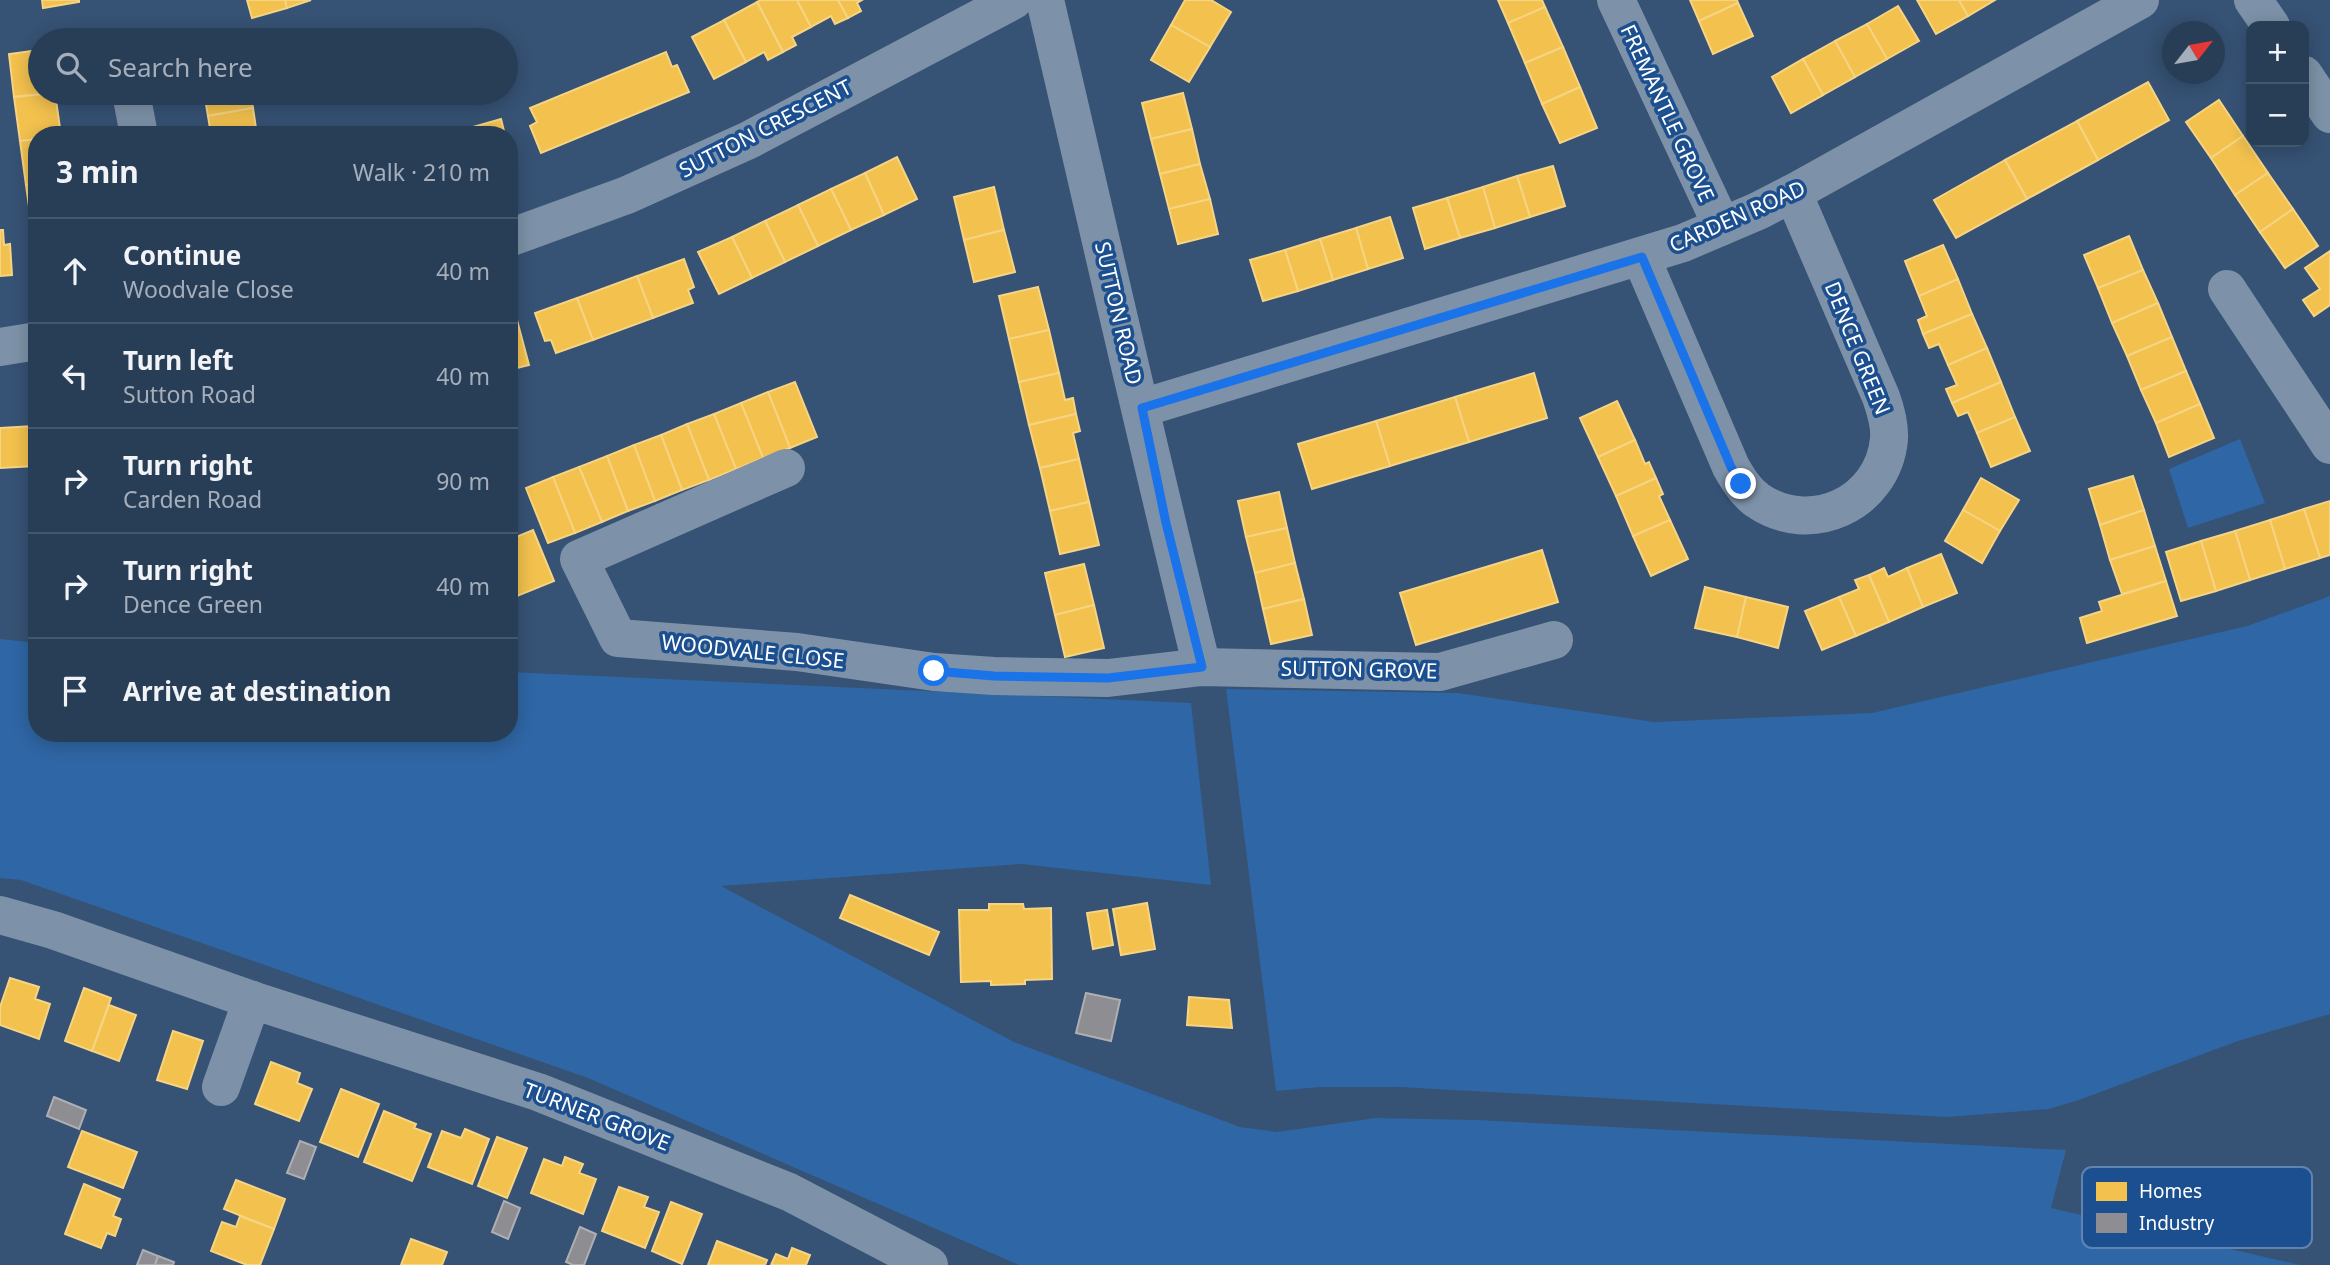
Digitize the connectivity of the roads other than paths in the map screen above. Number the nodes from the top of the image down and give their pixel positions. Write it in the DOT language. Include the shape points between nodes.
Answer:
graph roads {
  1 [pos="1014,0"];
  2 [pos="1045,0"];
  3 [pos="1616,0"];
  4 [pos="2140,0"];
  5 [pos="2253,0"];
  6 [pos="2267,21"];
  7 [pos="2309,82"];
  8 [pos="133,105"];
  9 [pos="2330,114"];
  10 [pos="137,126"];
  11 [pos="1793,193"];
  12 [pos="1722,226"];
  13 [pos="518,235"];
  14 [pos="1642,257"];
  15 [pos="2227,289"];
  16 [pos="28,342"];
  17 [pos="0,347"];
  18 [pos="1142,408"];
  19 [pos="2330,445"];
  20 [pos="786,468"];
  21 [pos="1554,640"];
  22 [pos="1202,667"];
  23 [pos="0,915"];
  24 [pos="252,1000"];
  25 [pos="221,1087"];
  26 [pos="923,1264"];
  1 -- 13 [label="street, SUTTON CRESCENT" via="749,140 627,195"];
  2 -- 18 [label="street, SUTTON ROAD"];
  3 -- 12 [label="street, FREMANTLE GROVE"];
  4 -- 11 [label="street, CARDEN ROAD"];
  5 -- 6 [label="street"];
  7 -- 9 [label="street"];
  8 -- 10 [label="street"];
  11 -- 12 [label="street, CARDEN ROAD"];
  11 -- 14 [label="street, DENCE GREEN" via="1887,417 1886,457 1878,475 1858,498 1832,512 1792,515 1755,499 1741,484"];
  12 -- 14 [label="street, CARDEN ROAD"];
  14 -- 18 [label="street, CARDEN ROAD"];
  15 -- 19 [label="street"];
  16 -- 17 [label="street"];
  18 -- 22 [label="street, SUTTON ROAD"];
  20 -- 22 [label="street, WOODVALE CLOSE" via="579,559 618,638 797,652 994,676 1108,678"];
  21 -- 22 [label="street, SUTTON GROVE" via="1440,672"];
  23 -- 24 [label="street, TURNER GROVE"];
  24 -- 25 [label="street"];
  24 -- 26 [label="street, TURNER GROVE" via="550,1097 789,1192"];
}
